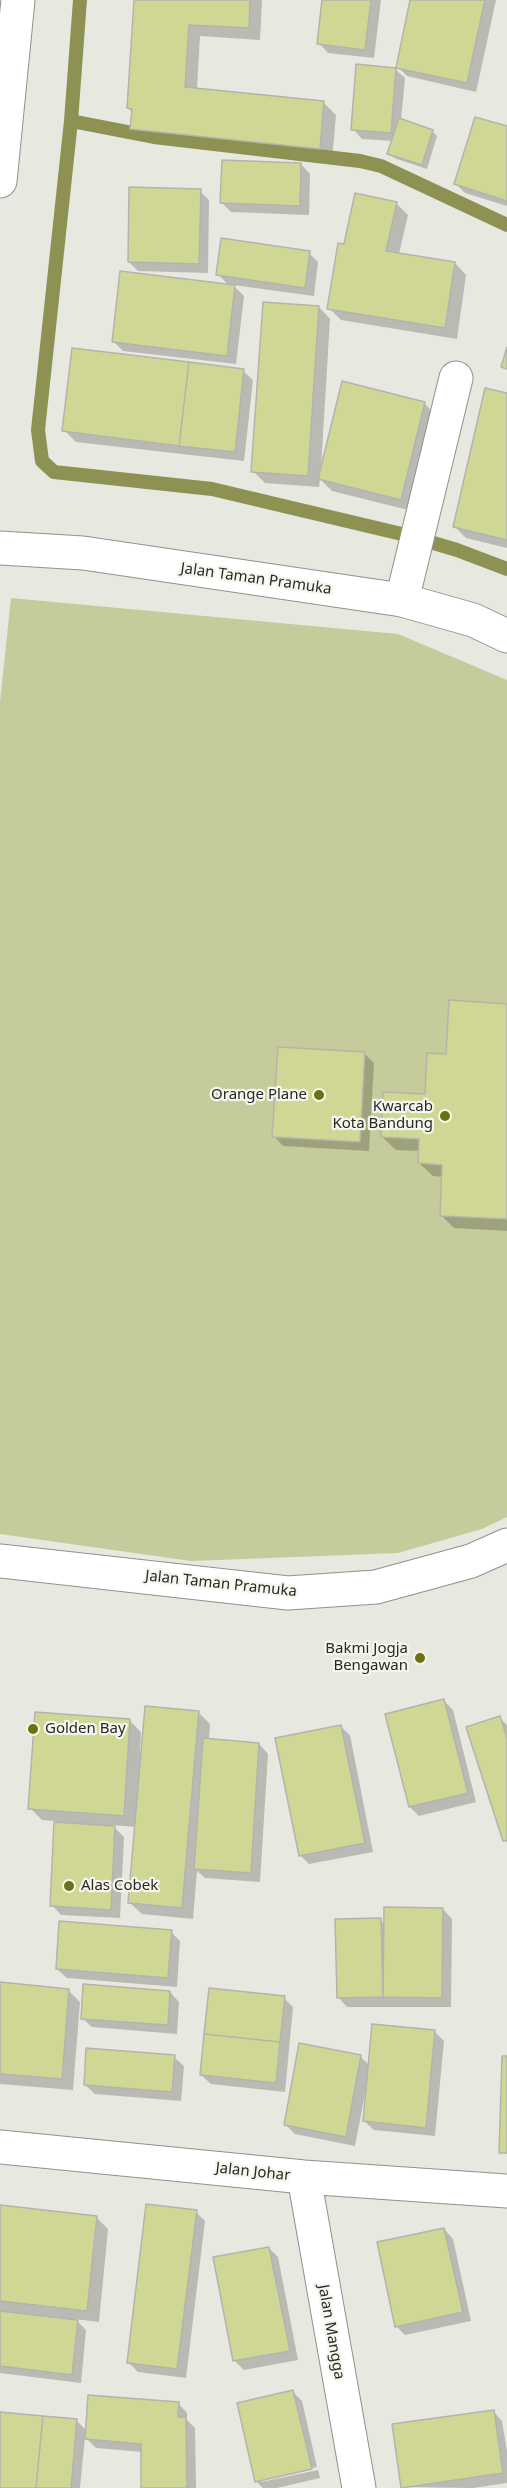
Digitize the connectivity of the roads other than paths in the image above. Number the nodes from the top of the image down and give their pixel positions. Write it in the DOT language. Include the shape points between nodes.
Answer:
graph roads {
  1 [pos="18,0"];
  2 [pos="0,181"];
  3 [pos="456,378"];
  4 [pos="0,548"];
  5 [pos="402,600"];
  6 [pos="507,636"];
  7 [pos="507,1545"];
  8 [pos="0,1561"];
  9 [pos="0,2147"];
  10 [pos="304,2176"];
  11 [pos="507,2191"];
  12 [pos="359,2488"];
  1 -- 2 [label="street"];
  3 -- 5 [label="street"];
  4 -- 5 [label="street, Jalan Taman Pramuka" via="83,553"];
  5 -- 6 [label="street, Jalan Taman Pramuka" via="473,620"];
  7 -- 8 [label="street, Jalan Taman Pramuka" via="471,1562 376,1587 288,1593"];
  9 -- 10 [label="street, Jalan Johar"];
  10 -- 11 [label="street, Jalan Johar"];
  10 -- 12 [label="street, Jalan Mangga"];
}
